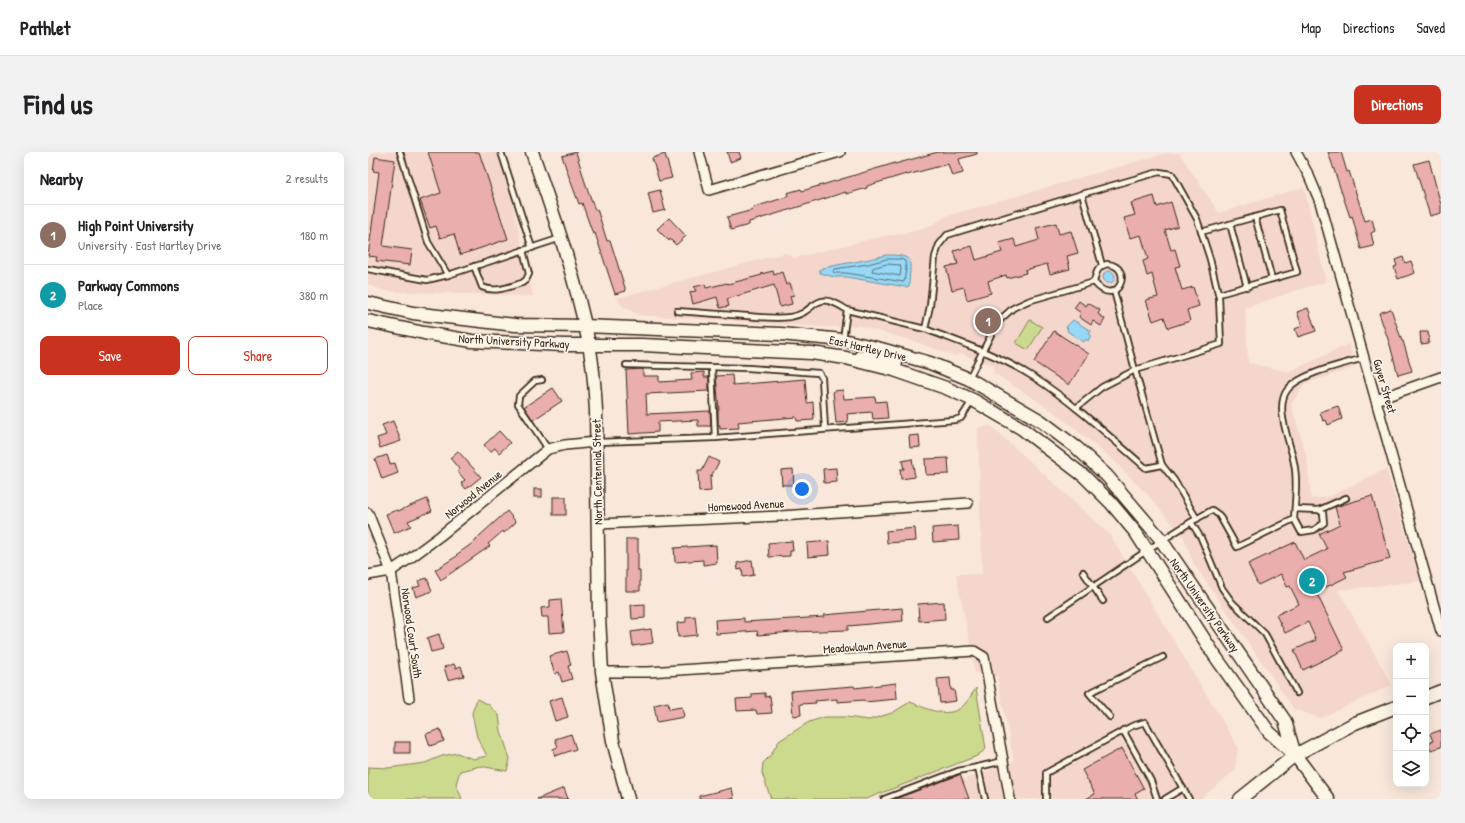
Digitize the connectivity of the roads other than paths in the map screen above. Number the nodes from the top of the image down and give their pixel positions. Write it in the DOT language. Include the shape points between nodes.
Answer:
graph roads {
  1 [pos="400,152"];
  2 [pos="501,152"];
  3 [pos="532,152"];
  4 [pos="699,152"];
  5 [pos="840,152"];
  6 [pos="1296,152"];
  7 [pos="1082,194"];
  8 [pos="1255,217"];
  9 [pos="1230,224"];
  10 [pos="1202,232"];
  11 [pos="562,238"];
  12 [pos="532,248"];
  13 [pos="523,250"];
  14 [pos="1102,265"];
  15 [pos="474,266"];
  16 [pos="368,269"];
  17 [pos="448,275"];
  18 [pos="1272,279"];
  19 [pos="1094,282"];
  20 [pos="1246,286"];
  21 [pos="1114,291"];
  22 [pos="1219,294"];
  23 [pos="368,303"];
  24 [pos="847,310"];
  25 [pos="677,311"];
  26 [pos="368,321"];
  27 [pos="584,326"];
  28 [pos="925,329"];
  29 [pos="843,340"];
  30 [pos="589,344"];
  31 [pos="983,351"];
  32 [pos="837,357"];
  33 [pos="1364,358"];
  34 [pos="626,365"];
  35 [pos="712,368"];
  36 [pos="1135,370"];
  37 [pos="1441,377"];
  38 [pos="969,379"];
  39 [pos="542,380"];
  40 [pos="973,400"];
  41 [pos="1376,400"];
  42 [pos="1076,408"];
  43 [pos="1033,416"];
  44 [pos="825,430"];
  45 [pos="715,438"];
  46 [pos="596,442"];
  47 [pos="548,449"];
  48 [pos="1162,465"];
  49 [pos="1097,466"];
  50 [pos="1084,476"];
  51 [pos="1346,498"];
  52 [pos="968,504"];
  53 [pos="1295,509"];
  54 [pos="1319,510"];
  55 [pos="368,514"];
  56 [pos="1294,518"];
  57 [pos="1197,519"];
  58 [pos="1190,522"];
  59 [pos="598,524"];
  60 [pos="1161,541"];
  61 [pos="1147,550"];
  62 [pos="391,570"];
  63 [pos="1083,572"];
  64 [pos="368,575"];
  65 [pos="1093,586"];
  66 [pos="1103,601"];
  67 [pos="1048,617"];
  68 [pos="1441,631"];
  69 [pos="1163,657"];
  70 [pos="602,672"];
  71 [pos="1441,692"];
  72 [pos="1297,693"];
  73 [pos="1429,696"];
  74 [pos="409,698"];
  75 [pos="1393,708"];
  76 [pos="1110,717"];
  77 [pos="1123,730"];
  78 [pos="1295,755"];
  79 [pos="1003,761"];
  80 [pos="978,767"];
  81 [pos="1183,788"];
  82 [pos="628,799"];
  83 [pos="884,799"];
  84 [pos="985,799"];
  85 [pos="1010,799"];
  86 [pos="1046,799"];
  87 [pos="1157,799"];
  88 [pos="1165,799"];
  89 [pos="1189,799"];
  90 [pos="1240,799"];
  91 [pos="1328,799"];
  1 -- 17 [label="lane" via="428,242"];
  2 -- 12 [label="lane"];
  3 -- 11 [label="main road, North Centennial Street"];
  4 -- 5 [label="street" via="709,190"];
  6 -- 33 [label="street, Guyer Street" via="1320,202"];
  7 -- 10 [label="lane" via="1159,172 1172,174"];
  7 -- 14 [label="lane"];
  7 -- 28 [label="lane" via="947,235 939,245 935,257"];
  8 -- 9 [label="lane"];
  8 -- 18 [label="lane"];
  8 -- 18 [label="lane" via="1280,210 1297,272"];
  9 -- 10 [label="lane"];
  9 -- 20 [label="lane"];
  10 -- 22 [label="lane"];
  11 -- 12 [label="lane"];
  11 -- 27 [label="main road, North Centennial Street"];
  12 -- 13 [label="lane"];
  13 -- 15 [label="lane"];
  13 -- 15 [label="lane" via="529,274 522,283 488,290 482,287"];
  14 -- 19 [label="lane" via="1096,272"];
  14 -- 21 [label="lane" via="1111,264 1121,273 1122,281"];
  15 -- 17 [label="lane"];
  16 -- 17 [label="lane" via="427,280"];
  18 -- 20 [label="lane"];
  19 -- 21 [label="lane" via="1104,291"];
  19 -- 31 [label="lane" via="1028,301 1013,308 996,325"];
  20 -- 22 [label="lane"];
  21 -- 36 [label="lane"];
  22 -- 36 [label="lane" via="1221,344"];
  23 -- 27 [label="main road, North University Parkway" via="413,313 515,325"];
  24 -- 25 [label="lane" via="837,303 823,300 801,314 791,317"];
  24 -- 28 [label="lane"];
  24 -- 29 [label="lane"];
  26 -- 30 [label="main road, North University Parkway" via="472,341"];
  27 -- 29 [label="main road, East Hartley Drive" via="781,334"];
  27 -- 30 [label="main road, North Centennial Street"];
  28 -- 31 [label="lane"];
  29 -- 38 [label="main road, East Hartley Drive" via="930,363"];
  30 -- 32 [label="main road, East Hartley Drive" via="729,349"];
  30 -- 46 [label="main road, North Centennial Street" via="594,382"];
  31 -- 38 [label="lane"];
  31 -- 42 [label="lane" via="1034,378"];
  32 -- 38 [label="main road" via="877,356 957,384"];
  32 -- 40 [label="main road, East Hartley Drive" via="894,370"];
  33 -- 41 [label="street, Guyer Street"];
  33 -- 53 [label="lane" via="1301,379 1288,389 1282,400 1282,414 1295,464"];
  34 -- 35 [label="lane"];
  35 -- 44 [label="lane" via="819,373 822,378"];
  35 -- 45 [label="lane"];
  36 -- 42 [label="lane" via="1102,387"];
  36 -- 48 [label="lane"];
  37 -- 41 [label="street"];
  38 -- 43 [label="main road, East Hartley Drive"];
  39 -- 47 [label="lane" via="535,381 519,396 518,404"];
  40 -- 43 [label="main road" via="982,396 1013,414"];
  40 -- 44 [label="lane" via="961,418 955,420"];
  40 -- 50 [label="main road, East Hartley Drive" via="1021,428"];
  41 -- 68 [label="street, Guyer Street"];
  42 -- 48 [label="lane" via="1146,468"];
  43 -- 49 [label="main road, East Hartley Drive"];
  44 -- 45 [label="lane"];
  45 -- 46 [label="lane"];
  46 -- 47 [label="street, Norwood Avenue"];
  46 -- 59 [label="main road, North Centennial Street"];
  47 -- 62 [label="street, Norwood Avenue" via="440,536"];
  48 -- 57 [label="lane"];
  49 -- 60 [label="main road, North University Parkway"];
  50 -- 61 [label="main road, North University Parkway" via="1111,503"];
  51 -- 54 [label="lane"];
  52 -- 59 [label="street, Homewood Avenue"];
  53 -- 54 [label="lane"];
  53 -- 56 [label="lane"];
  54 -- 56 [label="lane" via="1323,513 1324,523 1314,530 1301,532"];
  55 -- 62 [label="street, Norwood Court South"];
  56 -- 57 [label="lane" via="1237,547 1219,515 1212,510"];
  57 -- 58 [label="lane"];
  58 -- 60 [label="lane"];
  58 -- 72 [label="lane" via="1200,538 1222,588 1232,602 1265,634"];
  59 -- 70 [label="main road, North Centennial Street"];
  60 -- 61 [label="lane"];
  60 -- 78 [label="main road, North University Parkway" via="1285,721"];
  61 -- 65 [label="lane"];
  61 -- 78 [label="main road, North University Parkway" via="1215,656 1269,732"];
  62 -- 64 [label="street, Norwood Avenue"];
  62 -- 74 [label="street, Norwood Court South"];
  63 -- 65 [label="lane"];
  65 -- 66 [label="lane"];
  65 -- 67 [label="lane"];
  69 -- 76 [label="lane" via="1088,693"];
  70 -- 79 [label="street, Meadowlawn Avenue" via="648,672 974,651 984,657"];
  70 -- 82 [label="main road, North Centennial Street" via="613,742"];
  71 -- 73 [label="main road"];
  75 -- 78 [label="main road" via="1355,723"];
  77 -- 81 [label="lane" via="1145,722"];
  77 -- 86 [label="lane" via="1046,773"];
  77 -- 87 [label="lane" via="1151,780"];
  78 -- 90 [label="main road"];
  78 -- 91 [label="main road, North University Parkway"];
  79 -- 80 [label="lane"];
  79 -- 85 [label="street, Meadowlawn Avenue"];
  80 -- 83 [label="lane" via="958,771"];
  80 -- 84 [label="lane"];
  81 -- 88 [label="lane"];
  81 -- 89 [label="lane"];
}
